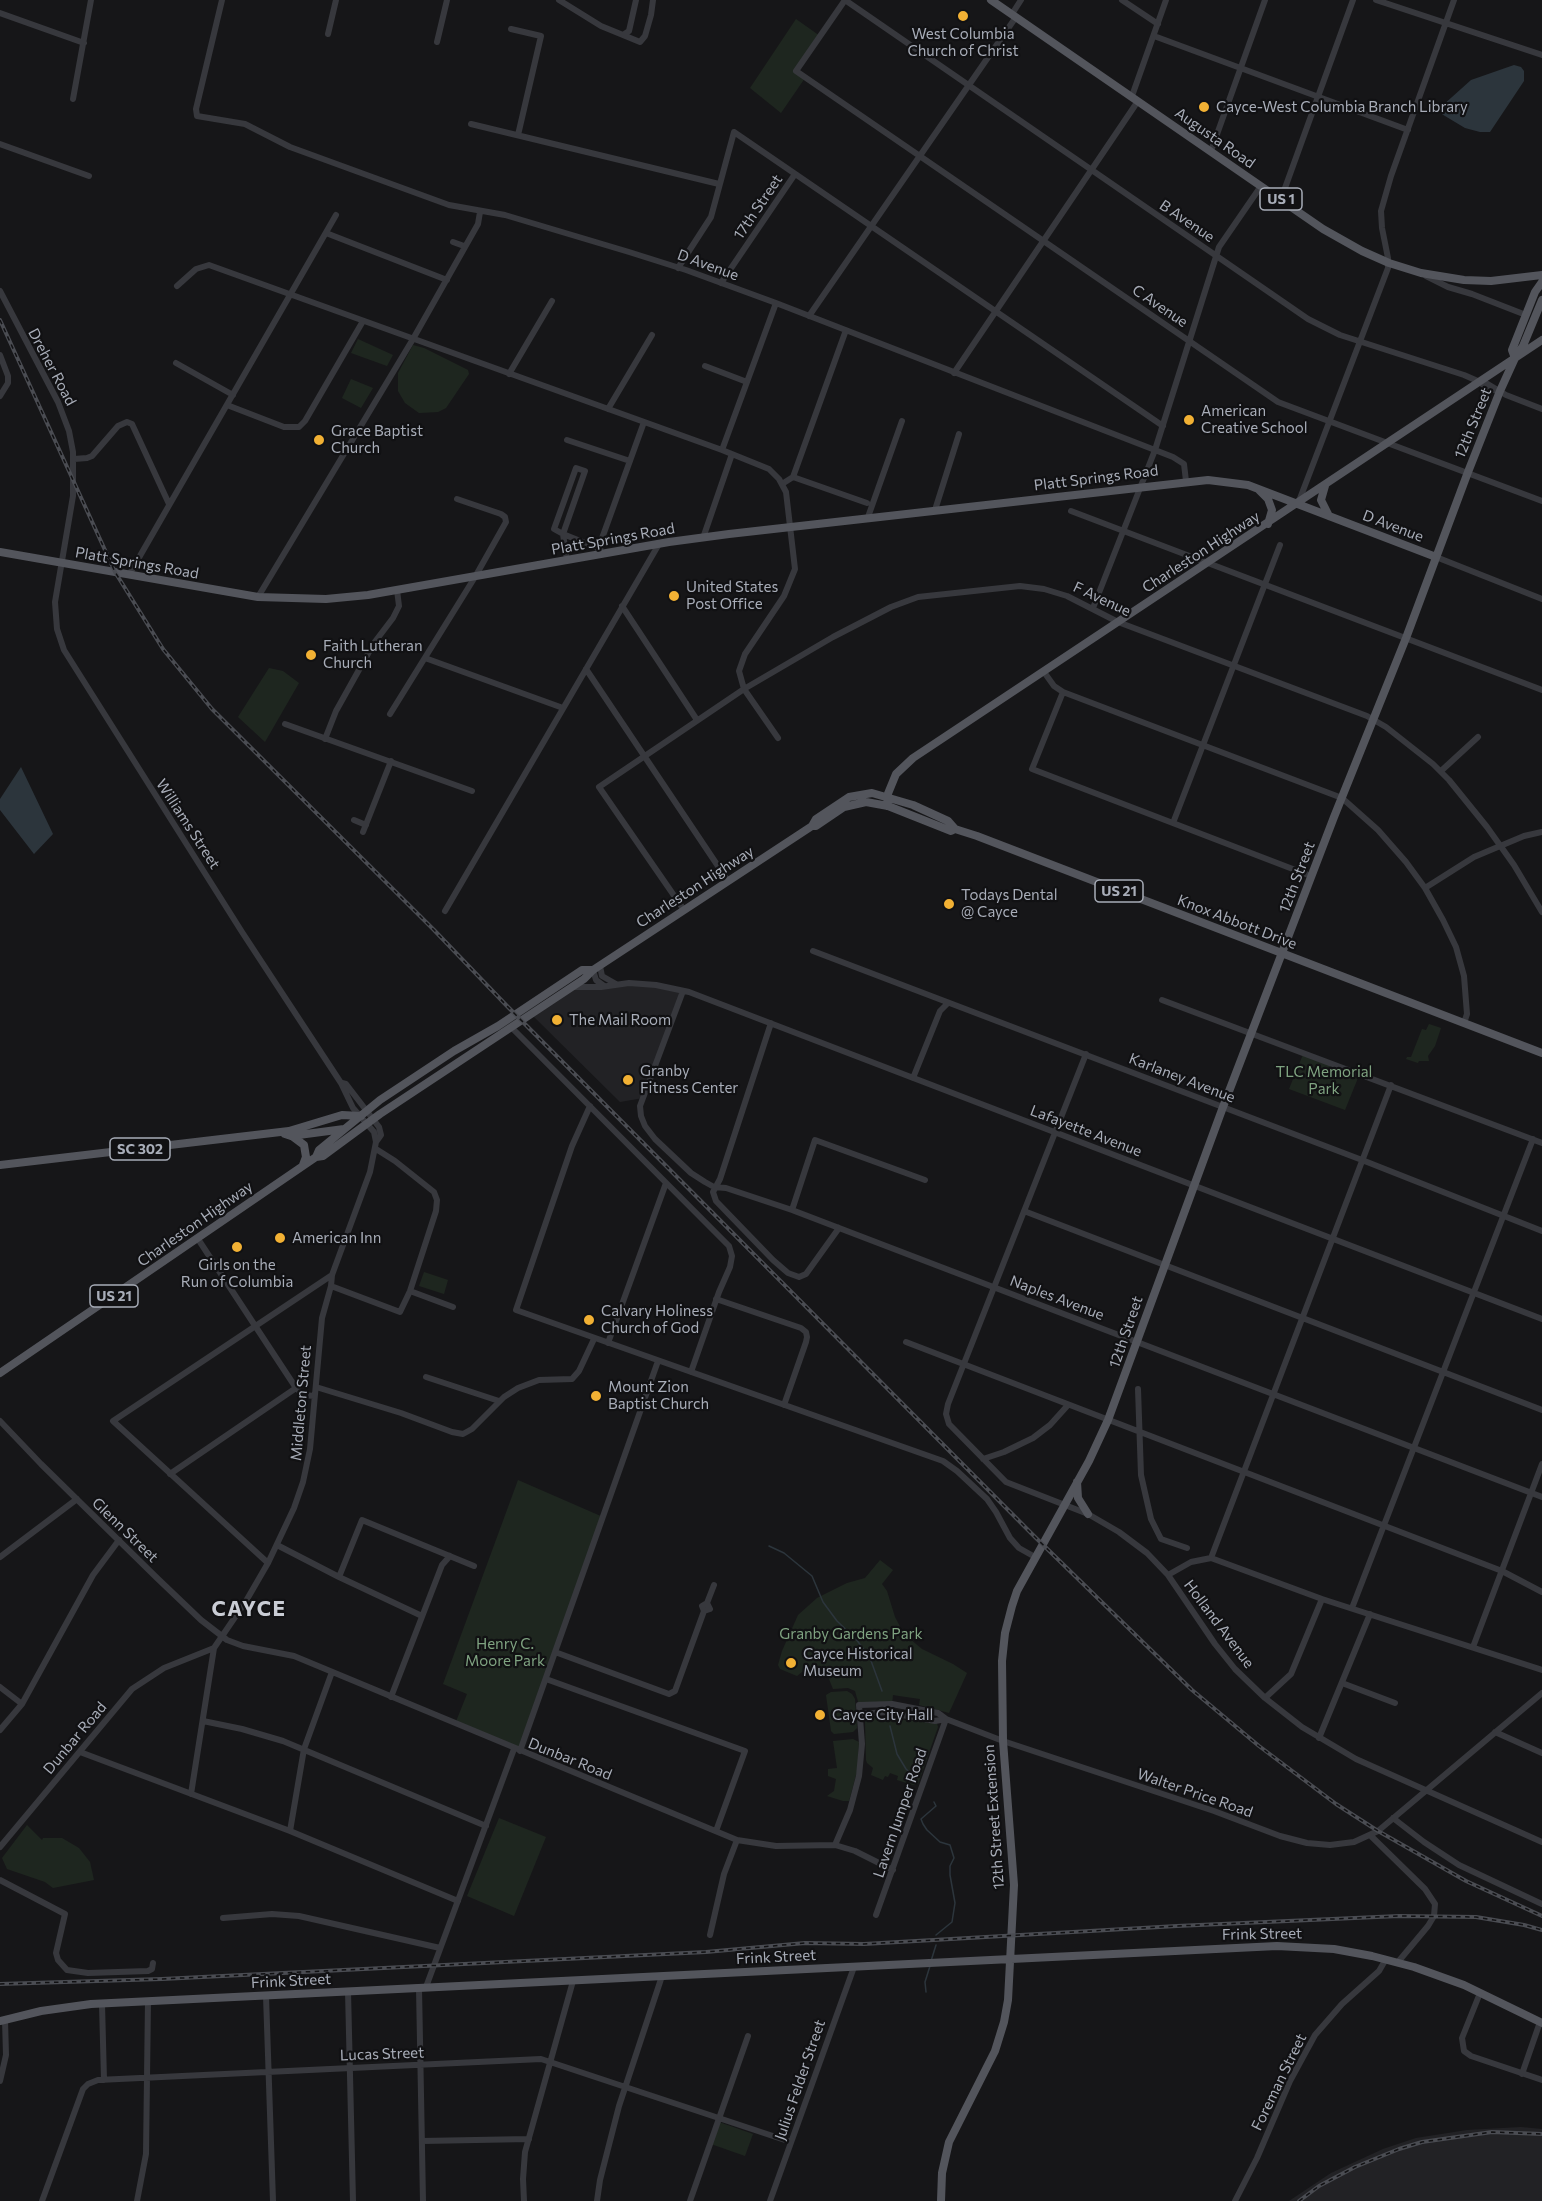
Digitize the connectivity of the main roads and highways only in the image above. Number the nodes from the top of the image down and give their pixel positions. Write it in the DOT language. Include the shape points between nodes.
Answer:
graph roads {
  1 [pos="992,0"];
  2 [pos="1542,275"];
  3 [pos="1542,282"];
  4 [pos="1542,300"];
  5 [pos="1538,319"];
  6 [pos="1542,340"];
  7 [pos="1515,358"];
  8 [pos="1233,482"];
  9 [pos="1325,486"];
  10 [pos="1258,489"];
  11 [pos="1298,504"];
  12 [pos="1329,516"];
  13 [pos="1268,524"];
  14 [pos="0,552"];
  15 [pos="1436,557"];
  16 [pos="890,798"];
  17 [pos="888,806"];
  18 [pos="924,819"];
  19 [pos="812,826"];
  20 [pos="955,829"];
  21 [pos="1283,954"];
  22 [pos="596,968"];
  23 [pos="1542,1053"];
  24 [pos="362,1111"];
  25 [pos="371,1121"];
  26 [pos="346,1129"];
  27 [pos="280,1132"];
  28 [pos="291,1136"];
  29 [pos="316,1157"];
  30 [pos="0,1165"];
  31 [pos="303,1166"];
  32 [pos="0,1373"];
  33 [pos="1077,1481"];
  34 [pos="1065,1504"];
  35 [pos="1088,1514"];
  36 [pos="1010,1959"];
  37 [pos="2,2020"];
  38 [pos="1541,2023"];
  39 [pos="941,2201"];
  1 -- 2 [label="main road, Augusta Road / US 1" via="1342,241 1421,273 1491,281"];
  3 -- 7 [label="main road, 12th Street" via="1512,350"];
  4 -- 5 [label="main road, 12th Street"];
  5 -- 7 [label="main road, 12th Street"];
  6 -- 7 [label="main road, Charleston Highway"];
  7 -- 9 [label="main road, Charleston Highway"];
  7 -- 15 [label="main road, 12th Street"];
  8 -- 10 [label="main road, D Avenue"];
  8 -- 14 [label="main road, Platt Springs Road" via="1186,481 703,538 326,599 258,597"];
  9 -- 11 [label="main road, Charleston Highway"];
  9 -- 12 [label="main road" via="1321,500"];
  10 -- 11 [label="main road, D Avenue"];
  10 -- 13 [label="main road" via="1272,510"];
  11 -- 12 [label="main road, D Avenue"];
  11 -- 13 [label="main road, Charleston Highway"];
  12 -- 15 [label="main road, D Avenue"];
  13 -- 16 [label="main road, Charleston Highway" via="913,758 896,774 897,784"];
  15 -- 21 [label="main road, 12th Street"];
  16 -- 17 [label="main road"];
  16 -- 19 [label="main road, Charleston Highway / US 21" via="872,793 849,798 816,819"];
  16 -- 20 [label="main road, Charleston Highway / US 21" via="948,821"];
  17 -- 18 [label="main road, Charleston Highway / US 21"];
  17 -- 19 [label="main road, Charleston Highway / US 21" via="866,802 844,807"];
  18 -- 20 [label="main road, Knox Abbott Drive / US 21" via="951,831"];
  19 -- 22 [label="main road, Charleston Highway / US 21"];
  20 -- 21 [label="main road, Knox Abbott Drive / US 21"];
  21 -- 23 [label="main road, Knox Abbott Drive / US 21"];
  21 -- 33 [label="main road, 12th Street" via="1108,1420"];
  22 -- 24 [label="main road, Charleston Highway / US 21" via="582,970"];
  22 -- 25 [label="main road, Charleston Highway / US 21"];
  24 -- 26 [label="main road, Charleston Highway / US 21"];
  24 -- 27 [label="main road, SC 302"];
  25 -- 26 [label="main road, SC 302"];
  25 -- 29 [label="main road, Charleston Highway / US 21"];
  26 -- 28 [label="main road, SC 302"];
  26 -- 29 [label="main road, Charleston Highway / US 21" via="319,1149"];
  27 -- 28 [label="main road, SC 302"];
  27 -- 30 [label="main road, SC 302"];
  28 -- 31 [label="main road" via="304,1144"];
  29 -- 31 [label="main road, Charleston Highway / US 21"];
  31 -- 32 [label="main road, Charleston Highway / US 21"];
  33 -- 34 [label="main road, 12th Street"];
  33 -- 35 [label="main road" via="1078,1498"];
  34 -- 36 [label="main road, 12th Street Extension" via="1017,1591 1005,1633 1003,1741 1014,1885"];
  36 -- 37 [label="main road, Frink Street" via="148,2001 41,2011"];
  36 -- 38 [label="main road, Frink Street" via="1277,1946 1334,1949 1434,1973"];
  36 -- 39 [label="main road, 12th Street Extension" via="1004,2022 995,2051 949,2142"];
}
